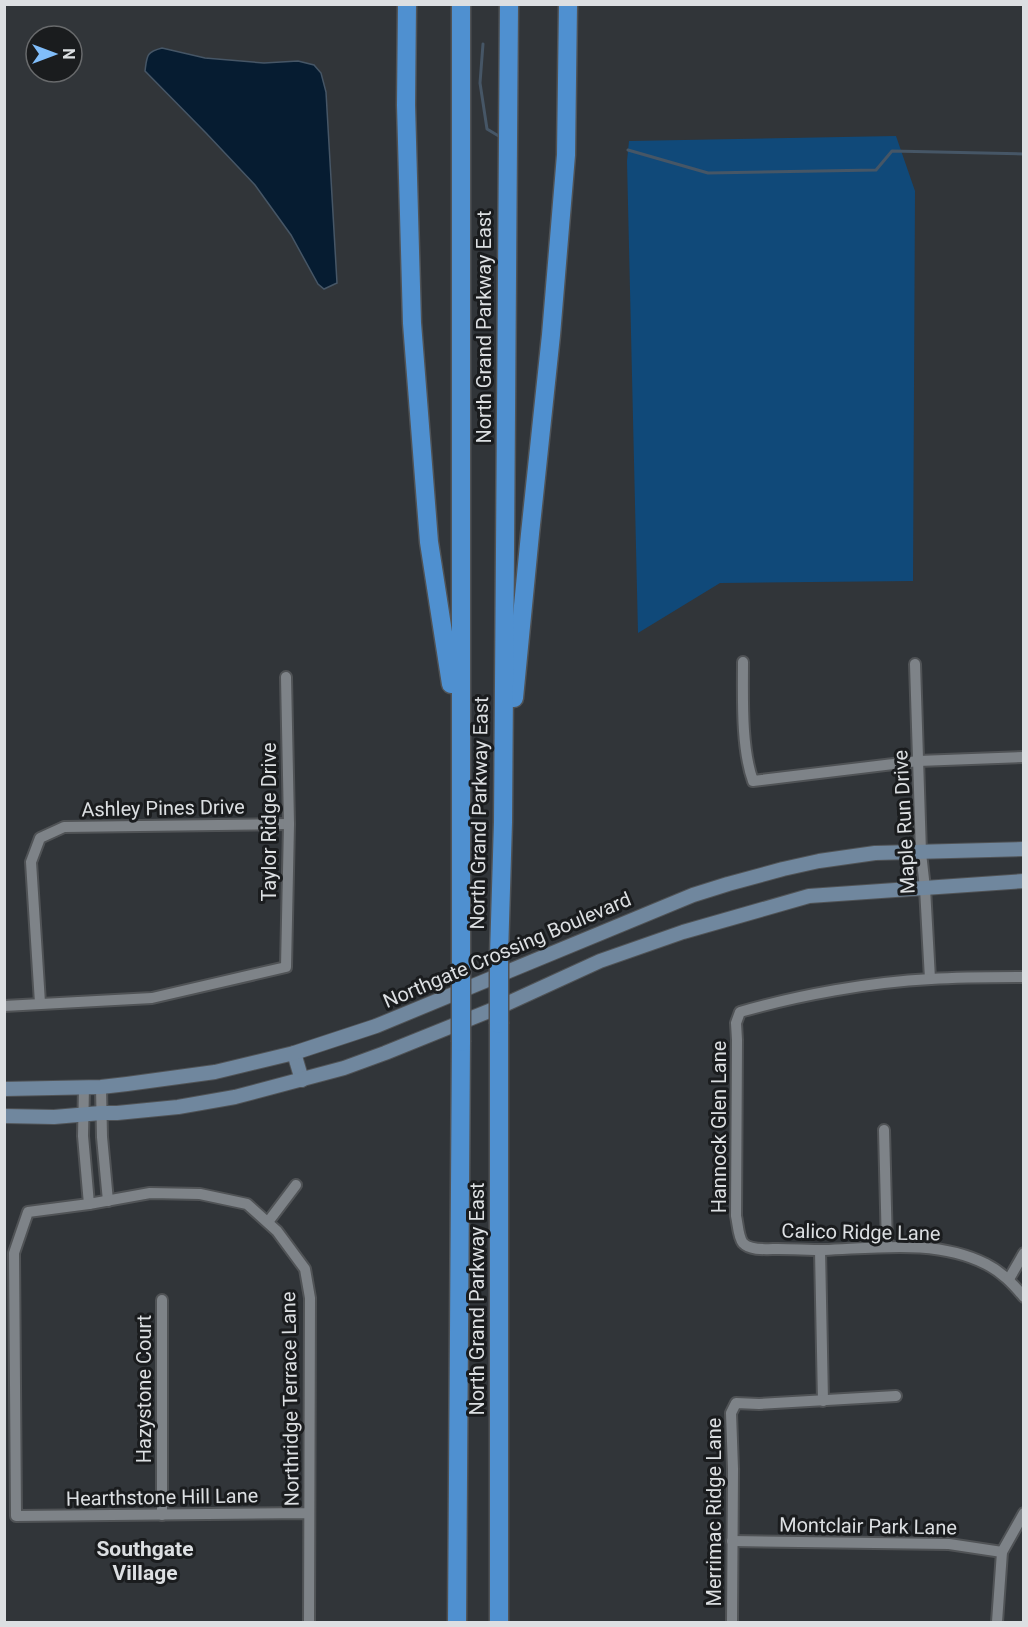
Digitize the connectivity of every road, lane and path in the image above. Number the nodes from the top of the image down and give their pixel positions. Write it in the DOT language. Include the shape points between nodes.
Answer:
graph roads {
  1 [pos="406,4"];
  2 [pos="461,4"];
  3 [pos="509,4"];
  4 [pos="568,4"];
  5 [pos="743,662"];
  6 [pos="915,664"];
  7 [pos="286,676"];
  8 [pos="460,742"];
  9 [pos="1023,757"];
  10 [pos="918,761"];
  11 [pos="503,822"];
  12 [pos="289,824"];
  13 [pos="1023,849"];
  14 [pos="921,853"];
  15 [pos="1023,881"];
  16 [pos="925,888"];
  17 [pos="590,938"];
  18 [pos="600,961"];
  19 [pos="1023,977"];
  20 [pos="930,979"];
  21 [pos="40,1003"];
  22 [pos="4,1006"];
  23 [pos="294,1053"];
  24 [pos="302,1080"];
  25 [pos="84,1087"];
  26 [pos="101,1087"];
  27 [pos="4,1089"];
  28 [pos="101,1113"];
  29 [pos="84,1114"];
  30 [pos="4,1116"];
  31 [pos="884,1130"];
  32 [pos="296,1185"];
  33 [pos="108,1201"];
  34 [pos="89,1204"];
  35 [pos="268,1222"];
  36 [pos="743,1242"];
  37 [pos="887,1247"];
  38 [pos="820,1250"];
  39 [pos="1023,1253"];
  40 [pos="1009,1279"];
  41 [pos="1023,1297"];
  42 [pos="162,1300"];
  43 [pos="896,1396"];
  44 [pos="823,1401"];
  45 [pos="309,1513"];
  46 [pos="1023,1513"];
  47 [pos="162,1515"];
  48 [pos="16,1516"];
  49 [pos="732,1541"];
  50 [pos="1002,1552"];
  51 [pos="309,1623"];
  52 [pos="457,1623"];
  53 [pos="499,1623"];
  54 [pos="732,1623"];
  55 [pos="997,1623"];
  1 -- 8 [label="highway" via="414,346 429,542"];
  2 -- 8 [label="highway, North Grand Parkway East"];
  3 -- 11 [label="highway, North Grand Parkway East"];
  4 -- 11 [label="highway" via="566,155"];
  5 -- 10 [label="street" via="742,700 748,767 753,781"];
  6 -- 10 [label="street, Maple Run Drive"];
  7 -- 12 [label="street, Taylor Ridge Drive"];
  8 -- 52 [label="highway, North Grand Parkway East, bridge"];
  9 -- 10 [label="street"];
  10 -- 14 [label="street, Maple Run Drive"];
  11 -- 53 [label="highway, North Grand Parkway East, bridge" via="499,955"];
  12 -- 21 [label="street, Taylor Ridge Drive" via="286,967 152,998"];
  12 -- 21 [label="street, Ashley Pines Drive" via="64,827 40,838 32,862"];
  13 -- 14 [label="main road, Northgate Crossing Boulevard"];
  14 -- 16 [label="street, Maple Run Drive"];
  14 -- 17 [label="main road, Northgate Crossing Boulevard" via="875,853 783,869 693,895"];
  15 -- 16 [label="main road"];
  16 -- 18 [label="main road" via="809,896 683,932"];
  16 -- 20 [label="street, Maple Run Drive"];
  17 -- 18 [label="main road"];
  17 -- 23 [label="main road, Northgate Crossing Boulevard" via="376,1026"];
  18 -- 24 [label="main road" via="385,1053"];
  19 -- 20 [label="street"];
  20 -- 36 [label="street, Hannock Glen Lane" via="849,988 741,1012 736,1023 736,1216"];
  21 -- 22 [label="street"];
  23 -- 24 [label="main road"];
  23 -- 26 [label="main road, Northgate Crossing Boulevard" via="214,1072"];
  24 -- 28 [label="main road" via="178,1107"];
  25 -- 26 [label="main road, Northgate Crossing Boulevard"];
  25 -- 27 [label="main road, Northgate Crossing Boulevard"];
  25 -- 29 [label="street"];
  26 -- 28 [label="street"];
  28 -- 29 [label="main road"];
  28 -- 33 [label="street"];
  29 -- 30 [label="main road"];
  29 -- 34 [label="street"];
  31 -- 37 [label="street"];
  32 -- 35 [label="street"];
  33 -- 34 [label="street, Northridge Terrace Lane"];
  33 -- 35 [label="street, Northridge Terrace Lane" via="150,1193 200,1194 247,1204"];
  34 -- 48 [label="street, Northridge Terrace Lane" via="28,1212 15,1253"];
  35 -- 45 [label="street, Northridge Terrace Lane" via="305,1269 310,1298"];
  36 -- 38 [label="street, Calico Ridge Lane" via="761,1249"];
  37 -- 38 [label="street, Calico Ridge Lane"];
  37 -- 40 [label="street, Calico Ridge Lane" via="918,1247 968,1256"];
  38 -- 44 [label="street"];
  39 -- 40 [label="street"];
  40 -- 41 [label="street, Calico Ridge Lane"];
  42 -- 47 [label="street, Hazystone Court"];
  43 -- 44 [label="street"];
  44 -- 49 [label="street, Merrimac Ridge Lane" via="736,1403 731,1413"];
  45 -- 47 [label="street, Hearthstone Hill Lane"];
  45 -- 51 [label="street, Northridge Terrace Lane"];
  46 -- 50 [label="street"];
  47 -- 48 [label="street, Hearthstone Hill Lane"];
  49 -- 50 [label="street, Montclair Park Lane" via="950,1544"];
  49 -- 54 [label="street, Merrimac Ridge Lane"];
  50 -- 55 [label="street"];
}
